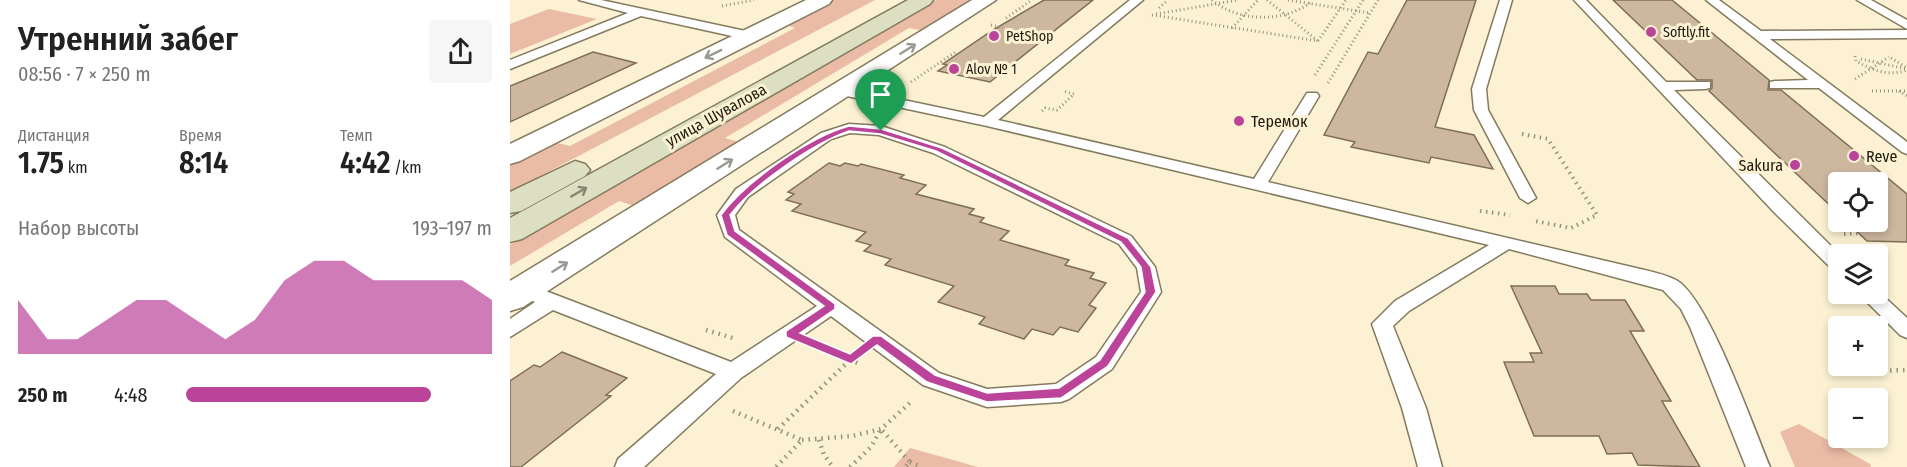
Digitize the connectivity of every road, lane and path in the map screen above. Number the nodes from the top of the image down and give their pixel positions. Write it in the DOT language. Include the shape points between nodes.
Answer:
graph roads {
  1 [pos="585,0"];
  2 [pos="822,0"];
  3 [pos="891,0"];
  4 [pos="923,0"];
  5 [pos="986,0"];
  6 [pos="1137,0"];
  7 [pos="1212,0"];
  8 [pos="1238,0"];
  9 [pos="1258,0"];
  10 [pos="1267,0"];
  11 [pos="1288,0"];
  12 [pos="1346,0"];
  13 [pos="1363,0"];
  14 [pos="1378,0"];
  15 [pos="1506,0"];
  16 [pos="1580,0"];
  17 [pos="1712,0"];
  18 [pos="1863,0"];
  19 [pos="613,2"];
  20 [pos="1310,3"];
  21 [pos="1215,4"];
  22 [pos="1341,8"];
  23 [pos="1226,10"];
  24 [pos="1301,10"];
  25 [pos="1357,10"];
  26 [pos="640,12"];
  27 [pos="1306,12"];
  28 [pos="1370,12"];
  29 [pos="1221,13"];
  30 [pos="1244,15"];
  31 [pos="1284,15"];
  32 [pos="1901,18"];
  33 [pos="1907,25"];
  34 [pos="1232,28"];
  35 [pos="1758,34"];
  36 [pos="1907,34"];
  37 [pos="750,36"];
  38 [pos="1318,41"];
  39 [pos="1898,51"];
  40 [pos="1863,53"];
  41 [pos="1882,55"];
  42 [pos="1889,57"];
  43 [pos="510,65"];
  44 [pos="1872,69"];
  45 [pos="1907,69"];
  46 [pos="1853,81"];
  47 [pos="1823,84"];
  48 [pos="1705,85"];
  49 [pos="1775,85"];
  50 [pos="1663,86"];
  51 [pos="1315,89"];
  52 [pos="842,91"];
  53 [pos="1063,91"];
  54 [pos="1899,91"];
  55 [pos="1907,96"];
  56 [pos="1038,115"];
  57 [pos="987,122"];
  58 [pos="1907,148"];
  59 [pos="510,155"];
  60 [pos="1259,184"];
  61 [pos="1528,198"];
  62 [pos="510,204"];
  63 [pos="510,232"];
  64 [pos="1506,243"];
  65 [pos="1828,254"];
  66 [pos="517,294"];
  67 [pos="550,302"];
  68 [pos="1880,304"];
  69 [pos="832,306"];
  70 [pos="510,329"];
  71 [pos="1907,330"];
  72 [pos="790,334"];
  73 [pos="877,339"];
  74 [pos="851,359"];
  75 [pos="870,370"];
  76 [pos="1907,370"];
  77 [pos="1888,371"];
  78 [pos="733,372"];
  79 [pos="916,396"];
  80 [pos="733,411"];
  81 [pos="778,429"];
  82 [pos="881,429"];
  83 [pos="802,440"];
  84 [pos="819,440"];
  85 [pos="910,462"];
  86 [pos="627,467"];
  87 [pos="776,467"];
  88 [pos="833,467"];
  89 [pos="850,467"];
  90 [pos="905,467"];
  91 [pos="922,467"];
  92 [pos="1430,467"];
  93 [pos="1758,467"];
  1 -- 19 [label="lane"];
  2 -- 37 [label="street"];
  3 -- 62 [label="street, улица Шувалова"];
  63 -- 4 [label="street, улица Шувалова, one-way"];
  52 -- 5 [label="street, one-way"];
  6 -- 57 [label="lane"];
  7 -- 21 [label="path"];
  8 -- 21 [label="path"];
  9 -- 30 [label="path"];
  10 -- 31 [label="path"];
  11 -- 20 [label="path"];
  12 -- 22 [label="path"];
  13 -- 25 [label="path"];
  14 -- 28 [label="path"];
  15 -- 61 [label="lane" via="1479,88 1481,110"];
  16 -- 50 [label="lane"];
  17 -- 35 [label="lane"];
  18 -- 32 [label="lane"];
  19 -- 26 [label="lane"];
  20 -- 22 [label="path"];
  20 -- 24 [label="path"];
  21 -- 23 [label="path"];
  21 -- 34 [label="path" via="1152,14"];
  22 -- 25 [label="path"];
  22 -- 38 [label="path"];
  23 -- 29 [label="path"];
  23 -- 30 [label="path"];
  24 -- 27 [label="path"];
  24 -- 31 [label="path"];
  25 -- 28 [label="path"];
  25 -- 51 [label="path"];
  26 -- 37 [label="lane"];
  26 -- 43 [label="lane"];
  28 -- 51 [label="path"];
  30 -- 31 [label="path"];
  30 -- 34 [label="path"];
  31 -- 38 [label="path"];
  32 -- 33 [label="lane"];
  34 -- 38 [label="path"];
  35 -- 36 [label="lane"];
  35 -- 47 [label="lane"];
  37 -- 59 [label="street, one-way"];
  39 -- 42 [label="path"];
  40 -- 44 [label="path" via="1856,56 1856,61"];
  41 -- 42 [label="path"];
  42 -- 44 [label="path"];
  42 -- 45 [label="path"];
  44 -- 45 [label="path" via="1892,73"];
  44 -- 46 [label="path"];
  47 -- 49 [label="lane"];
  47 -- 58 [label="lane"];
  48 -- 50 [label="lane"];
  50 -- 65 [label="lane"];
  51 -- 60 [label="lane"];
  52 -- 57 [label="lane"];
  66 -- 52 [label="street, one-way"];
  53 -- 56 [label="path" via="1074,94 1057,110 1045,108"];
  54 -- 55 [label="path"];
  57 -- 60 [label="lane"];
  60 -- 64 [label="lane"];
  64 -- 92 [label="lane" via="1402,306 1382,324 1414,408"];
  64 -- 93 [label="lane" via="1670,285 1689,305 1700,327"];
  66 -- 67 [label="lane"];
  67 -- 70 [label="lane"];
  67 -- 78 [label="lane"];
  68 -- 71 [label="lane"];
  69 -- 72 [label="lane"];
  69 -- 73 [label="lane"];
  69 -- 73 [label="lane" via="730,233 726,215 742,193 826,136 849,128 881,131 939,150 1125,240 1146,267 1151,292 1104,363 1061,393 987,398 931,379"];
  72 -- 74 [label="path"];
  72 -- 78 [label="lane"];
  73 -- 74 [label="path"];
  74 -- 75 [label="path"];
  74 -- 81 [label="path"];
  76 -- 77 [label="path"];
  78 -- 86 [label="lane"];
  79 -- 82 [label="path"];
  80 -- 81 [label="path"];
  81 -- 83 [label="path"];
  82 -- 84 [label="path"];
  82 -- 85 [label="path"];
  82 -- 89 [label="path" via="871,447"];
  83 -- 84 [label="path"];
  83 -- 87 [label="path"];
  84 -- 88 [label="path"];
  85 -- 90 [label="path"];
  85 -- 91 [label="path"];
}
